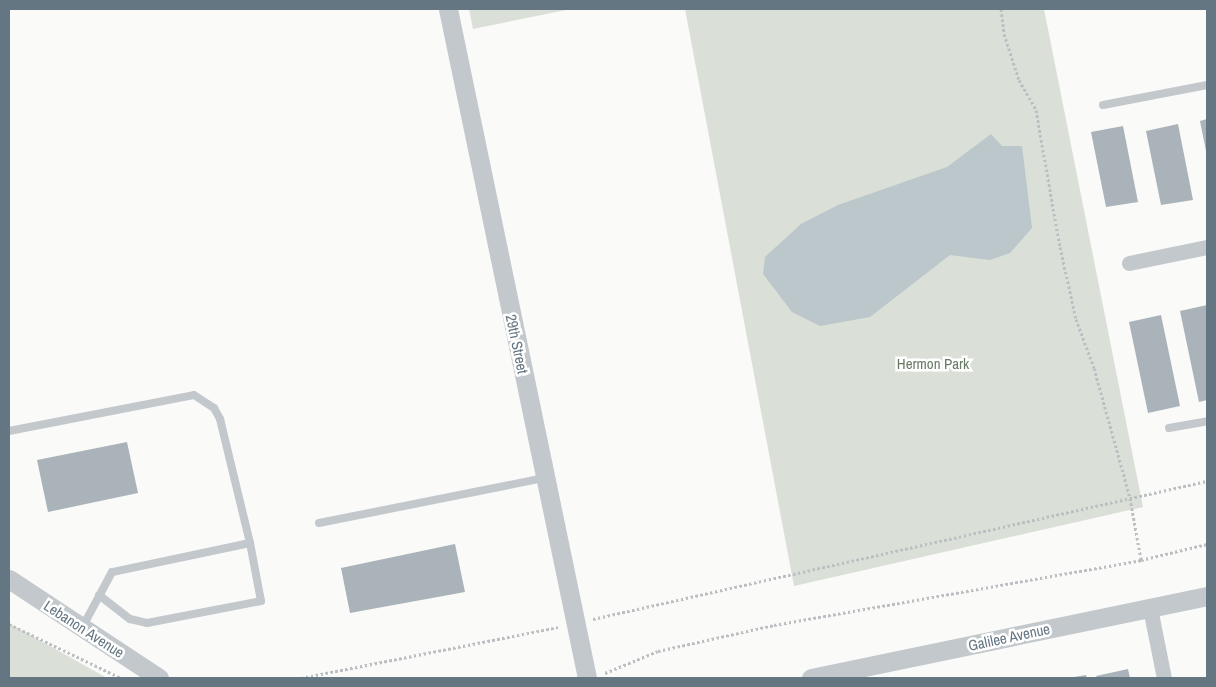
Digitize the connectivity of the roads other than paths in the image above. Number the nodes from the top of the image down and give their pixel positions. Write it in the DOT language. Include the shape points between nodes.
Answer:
graph roads {
  1 [pos="448,9"];
  2 [pos="1207,85"];
  3 [pos="1103,106"];
  4 [pos="1207,247"];
  5 [pos="1128,263"];
  6 [pos="1207,421"];
  7 [pos="1169,428"];
  8 [pos="9,431"];
  9 [pos="545,478"];
  10 [pos="319,523"];
  11 [pos="250,543"];
  12 [pos="9,579"];
  13 [pos="99,595"];
  14 [pos="1207,596"];
  15 [pos="1150,608"];
  16 [pos="82,628"];
  17 [pos="593,677"];
  18 [pos="158,678"];
  19 [pos="812,678"];
  20 [pos="1164,678"];
  1 -- 9 [label="street, 29th Street"];
  2 -- 3 [label="lane"];
  4 -- 5 [label="street"];
  6 -- 7 [label="lane"];
  8 -- 11 [label="lane" via="198,396 214,408 220,419"];
  9 -- 10 [label="lane"];
  9 -- 17 [label="street, 29th Street"];
  11 -- 13 [label="lane" via="112,572"];
  11 -- 13 [label="lane" via="261,601 147,623 130,619"];
  12 -- 16 [label="street, Lebanon Avenue"];
  13 -- 16 [label="lane"];
  14 -- 15 [label="street, Galilee Avenue"];
  15 -- 19 [label="street, Galilee Avenue"];
  15 -- 20 [label="street"];
  16 -- 18 [label="street, Lebanon Avenue"];
}
